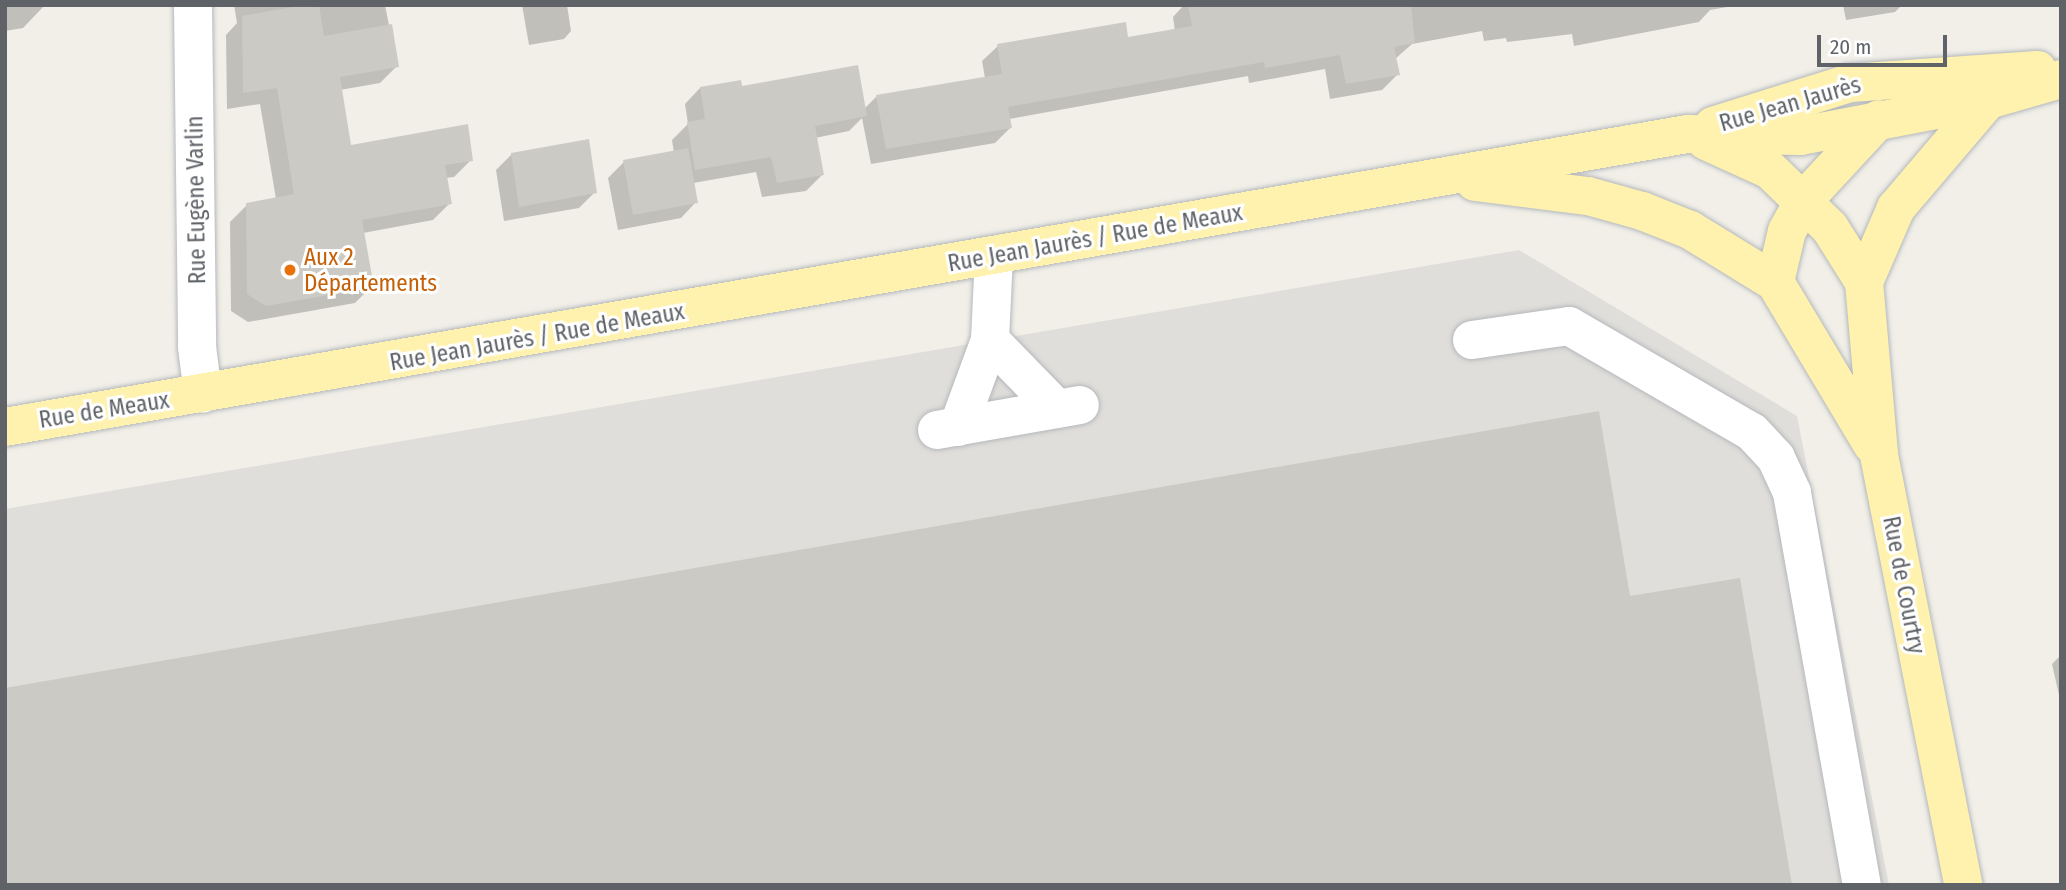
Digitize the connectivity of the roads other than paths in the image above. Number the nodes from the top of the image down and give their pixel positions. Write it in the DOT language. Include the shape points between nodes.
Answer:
graph roads {
  1 [pos="192,5"];
  2 [pos="2061,69"];
  3 [pos="1939,74"];
  4 [pos="2061,79"];
  5 [pos="1988,100"];
  6 [pos="1876,122"];
  7 [pos="1688,134"];
  8 [pos="1433,176"];
  9 [pos="1804,200"];
  10 [pos="993,256"];
  11 [pos="1775,282"];
  12 [pos="1864,282"];
  13 [pos="990,340"];
  14 [pos="1472,340"];
  15 [pos="203,394"];
  16 [pos="5,427"];
  17 [pos="1879,455"];
  18 [pos="1862,885"];
  19 [pos="1963,885"];
  1 -- 15 [label="street, Rue Eugène Varlin" via="197,347"];
  2 -- 3 [label="main road, Rue Jean Jaurès"];
  3 -- 6 [label="main road" via="1906,92"];
  3 -- 7 [label="main road, Rue Jean Jaurès" via="1850,83"];
  4 -- 5 [label="main road"];
  5 -- 6 [label="main road, Rue Jean Jaurès / Rue de Meaux"];
  5 -- 12 [label="main road, Rue de Courtry" via="1902,199"];
  6 -- 7 [label="main road, Rue Jean Jaurès / Rue de Meaux" via="1800,136"];
  6 -- 9 [label="main road"];
  7 -- 8 [label="main road, Rue Jean Jaurès / Rue de Meaux"];
  7 -- 9 [label="main road, Rue de Courtry" via="1770,170"];
  8 -- 10 [label="main road, Rue Jean Jaurès / Rue de Meaux"];
  8 -- 11 [label="main road" via="1588,196 1642,211 1689,230"];
  9 -- 11 [label="main road" via="1787,231"];
  9 -- 12 [label="main road, Rue de Courtry" via="1830,229"];
  10 -- 13 [label="street"];
  10 -- 15 [label="main road, Rue Jean Jaurès / Rue de Meaux"];
  11 -- 17 [label="main road"];
  12 -- 17 [label="main road, Rue de Courtry"];
  13 -- 13 [label="street" via="945,429 1068,407"];
  14 -- 18 [label="street" via="1569,326 1752,432 1776,458 1792,493"];
  15 -- 16 [label="main road, Rue de Meaux"];
  17 -- 19 [label="main road, Rue de Courtry"];
}
